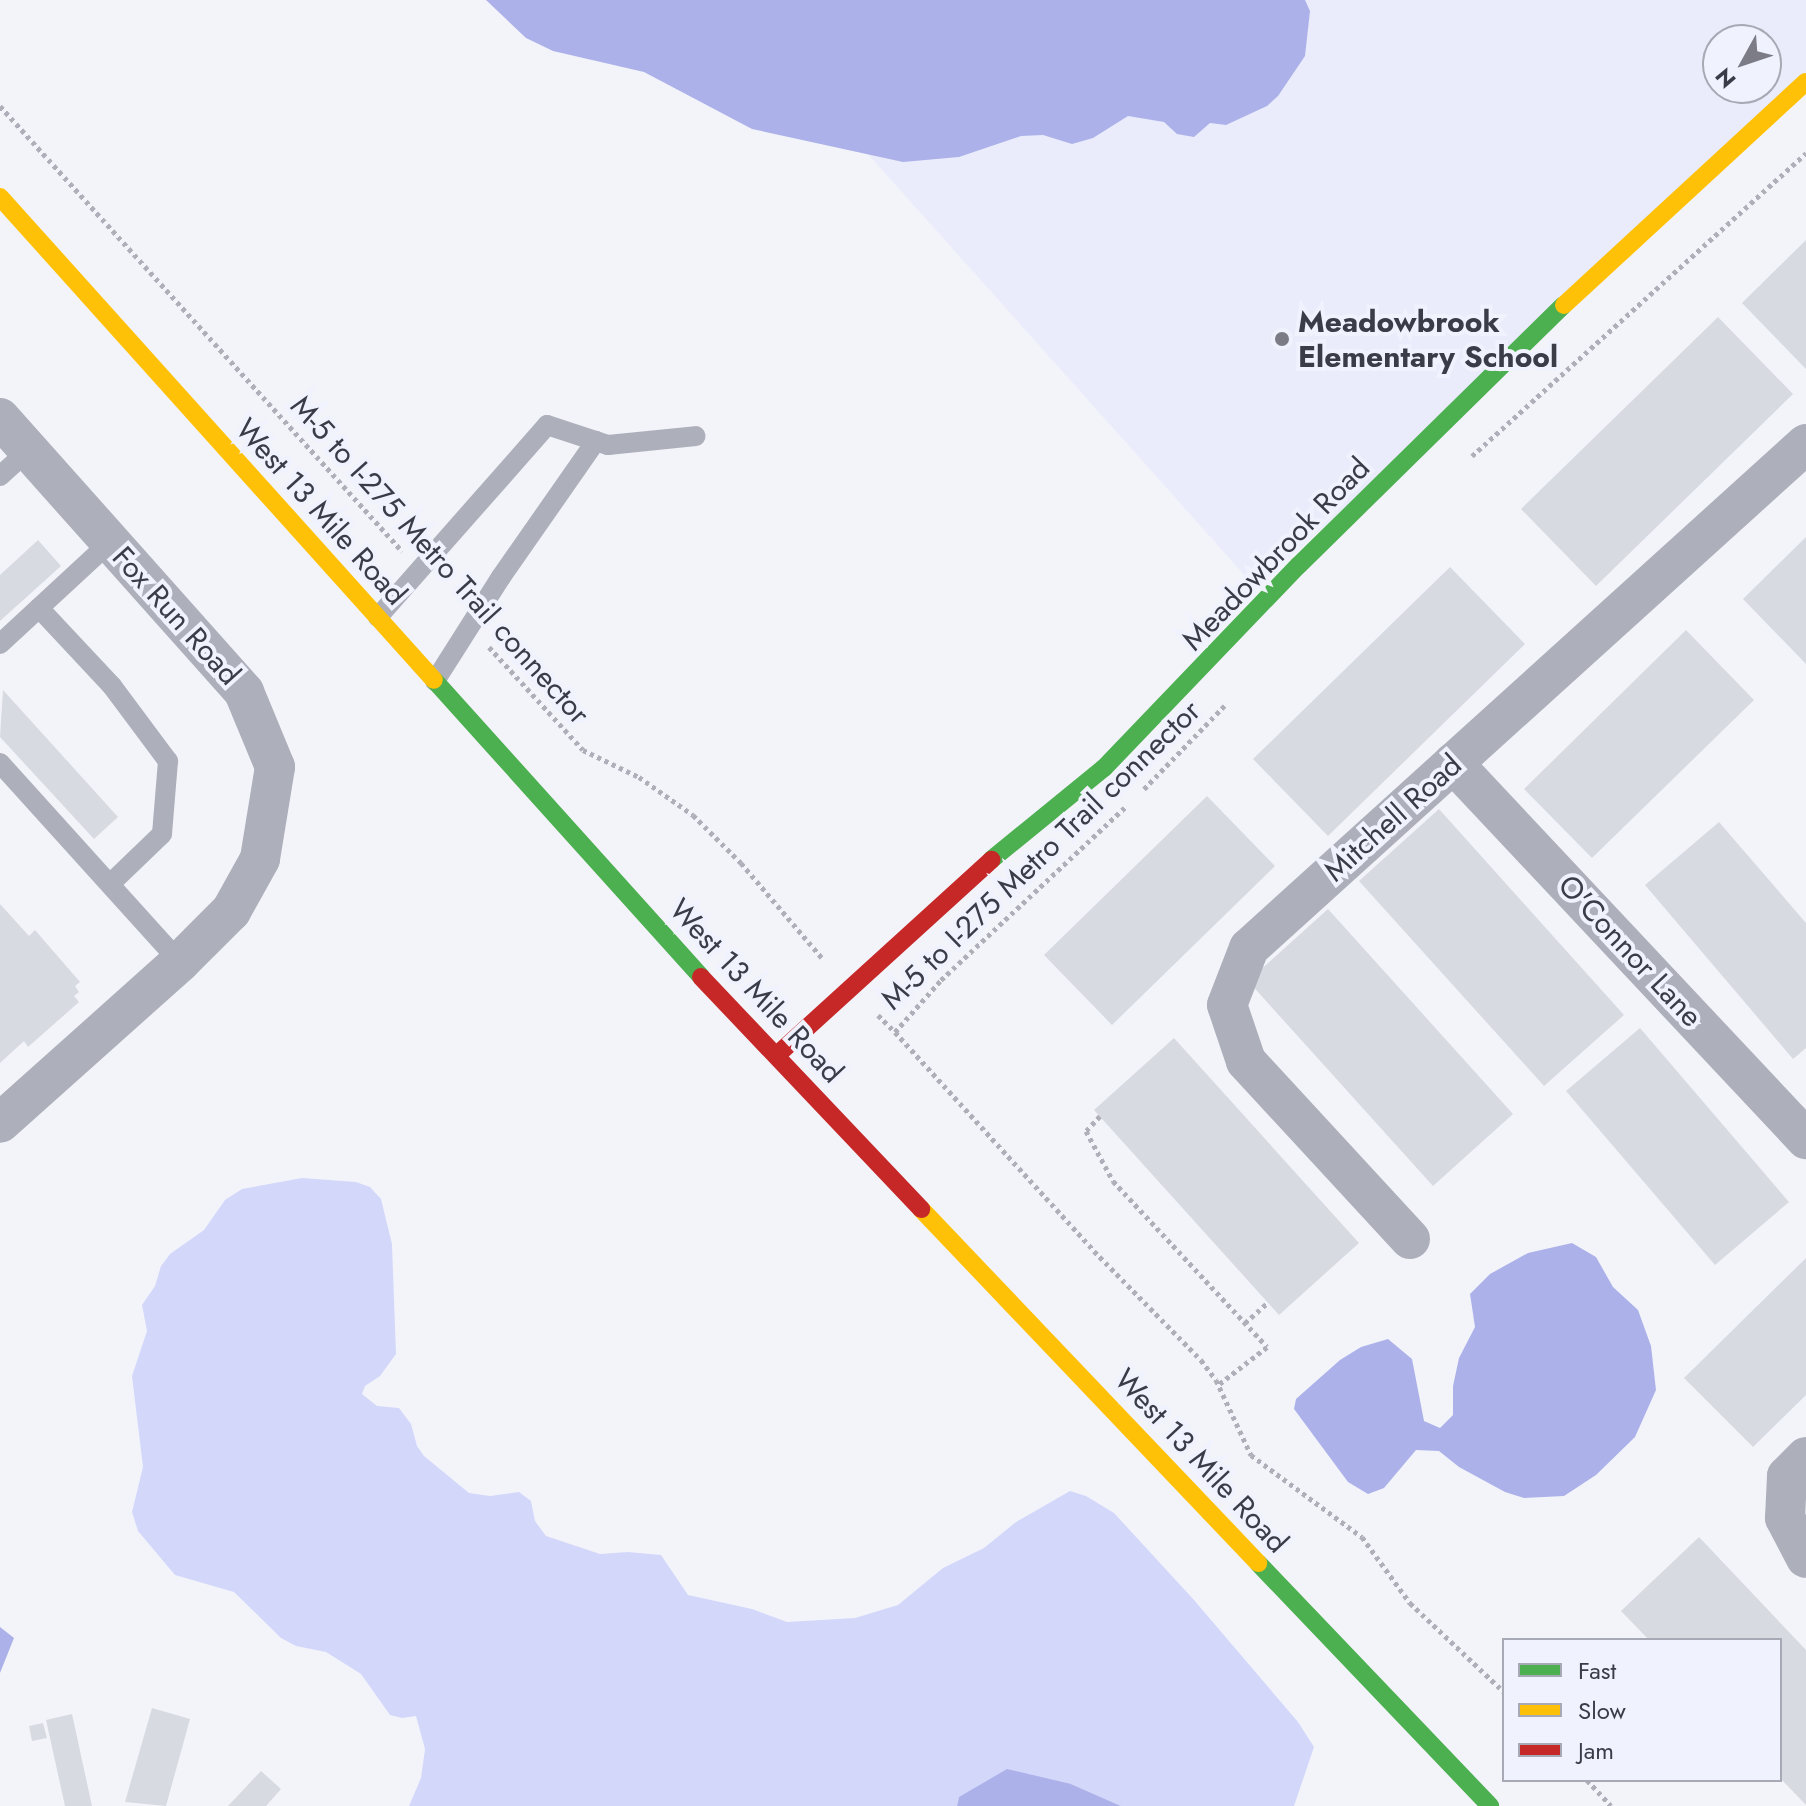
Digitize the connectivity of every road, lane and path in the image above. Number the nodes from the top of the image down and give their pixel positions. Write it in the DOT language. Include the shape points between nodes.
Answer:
graph roads {
  1 [pos="1806,82"];
  2 [pos="0,106"];
  3 [pos="1806,153"];
  4 [pos="0,197"];
  5 [pos="0,418"];
  6 [pos="696,436"];
  7 [pos="596,441"];
  8 [pos="1806,444"];
  9 [pos="1470,458"];
  10 [pos="14,463"];
  11 [pos="110,542"];
  12 [pos="420,571"];
  13 [pos="39,608"];
  14 [pos="378,617"];
  15 [pos="470,625"];
  16 [pos="0,644"];
  17 [pos="435,681"];
  18 [pos="1233,697"];
  19 [pos="0,763"];
  20 [pos="1453,763"];
  21 [pos="1142,791"];
  22 [pos="1131,801"];
  23 [pos="111,883"];
  24 [pos="180,962"];
  25 [pos="850,987"];
  26 [pos="895,1032"];
  27 [pos="777,1055"];
  28 [pos="1100,1116"];
  29 [pos="0,1123"];
  30 [pos="1806,1139"];
  31 [pos="1410,1239"];
  32 [pos="1267,1303"];
  33 [pos="1245,1323"];
  34 [pos="1218,1385"];
  35 [pos="1806,1457"];
  36 [pos="1806,1558"];
  37 [pos="1502,1690"];
  38 [pos="1589,1782"];
  39 [pos="1490,1806"];
  40 [pos="1611,1806"];
  1 -- 25 [label="street, Meadowbrook Road" via="1593,276 1299,565 1104,768 982,867"];
  2 -- 12 [label="path, M-5 to I-275 Metro Trail connector"];
  3 -- 9 [label="path"];
  4 -- 14 [label="street, West 13 Mile Road"];
  5 -- 10 [label="street, Fox Run Road"];
  6 -- 7 [label="lane" via="608,445"];
  7 -- 12 [label="lane" via="547,425"];
  7 -- 15 [label="lane"];
  8 -- 20 [label="street, Mitchell Road"];
  10 -- 11 [label="street, Fox Run Road"];
  11 -- 13 [label="lane"];
  11 -- 24 [label="street, Fox Run Road" via="244,692 275,767 260,859 231,911"];
  12 -- 14 [label="lane"];
  13 -- 16 [label="lane"];
  13 -- 23 [label="lane" via="112,686 168,761 162,834"];
  14 -- 17 [label="street, West 13 Mile Road"];
  15 -- 17 [label="lane"];
  15 -- 25 [label="path, M-5 to I-275 Metro Trail connector" via="583,750 639,777 693,815"];
  17 -- 27 [label="street, West 13 Mile Road"];
  18 -- 21 [label="path, M-5 to I-275 Metro Trail connector"];
  19 -- 23 [label="lane"];
  20 -- 30 [label="street, O'Connor Lane"];
  20 -- 31 [label="street, Mitchell Road" via="1249,948 1227,1005 1246,1061"];
  22 -- 26 [label="path, M-5 to I-275 Metro Trail connector" via="941,980"];
  23 -- 24 [label="lane"];
  24 -- 29 [label="street, Fox Run Road"];
  25 -- 26 [label="path, M-5 to I-275 Metro Trail connector"];
  25 -- 27 [label="street, Meadowbrook Road"];
  26 -- 34 [label="path" via="1201,1360"];
  27 -- 39 [label="street, West 13 Mile Road"];
  28 -- 33 [label="path" via="1086,1131 1113,1181"];
  32 -- 33 [label="path"];
  33 -- 34 [label="path" via="1267,1347"];
  34 -- 37 [label="path" via="1251,1455 1362,1537 1410,1603"];
  35 -- 36 [label="street" via="1787,1476 1785,1518"];
  38 -- 40 [label="path"];
}
